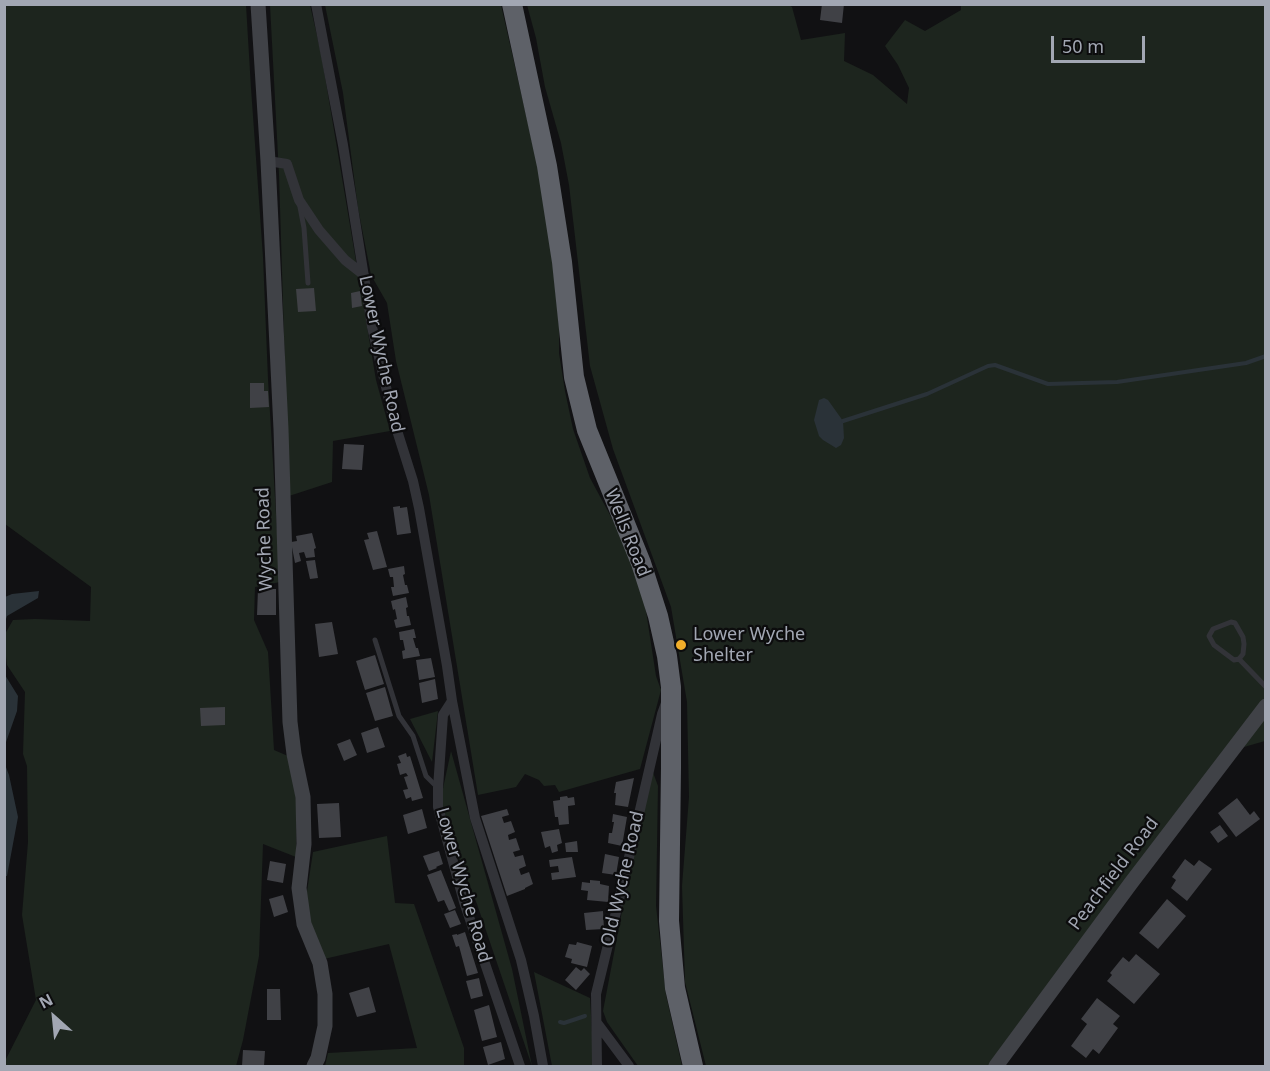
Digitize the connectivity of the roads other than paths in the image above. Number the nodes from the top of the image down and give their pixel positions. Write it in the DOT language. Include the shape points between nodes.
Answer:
graph roads {
  1 [pos="258,4"];
  2 [pos="316,4"];
  3 [pos="512,4"];
  4 [pos="268,160"];
  5 [pos="299,200"];
  6 [pos="364,275"];
  7 [pos="308,283"];
  8 [pos="375,640"];
  9 [pos="1239,659"];
  10 [pos="1266,687"];
  11 [pos="670,694"];
  12 [pos="452,701"];
  13 [pos="1266,706"];
  14 [pos="438,788"];
  15 [pos="597,1022"];
  16 [pos="1002,1063"];
  17 [pos="314,1066"];
  18 [pos="520,1066"];
  19 [pos="543,1066"];
  20 [pos="597,1066"];
  21 [pos="629,1066"];
  22 [pos="693,1066"];
  1 -- 4 [label="main road, Wyche Road"];
  2 -- 6 [label="street, Lower Wyche Road"];
  3 -- 11 [label="highway, Wells Road" via="547,166 574,377 586,430 641,563 658,616"];
  4 -- 5 [label="street" via="287,164"];
  4 -- 17 [label="main road, Wyche Road" via="290,722 303,797 304,844 299,888 304,924 320,963 326,994 325,1026"];
  5 -- 6 [label="street" via="325,237"];
  5 -- 7 [label="lane"];
  6 -- 12 [label="street, Lower Wyche Road" via="383,379 420,508"];
  8 -- 14 [label="lane" via="399,716 413,736 426,776"];
  9 -- 9 [label="lane" via="1244,644 1235,623 1212,629 1209,636 1214,645 1234,660"];
  9 -- 10 [label="lane"];
  11 -- 15 [label="street, Old Wyche Road" via="596,994"];
  11 -- 22 [label="highway, Wells Road" via="669,921 675,988"];
  12 -- 14 [label="street, Lower Wyche Road" via="443,715"];
  12 -- 19 [label="street, Lower Wyche Road" via="475,818 521,960"];
  13 -- 16 [label="main road, Peachfield Road" via="1131,883"];
  14 -- 18 [label="street, Lower Wyche Road" via="438,807 464,902"];
  15 -- 20 [label="street, Old Wyche Road"];
  15 -- 21 [label="street"];
}
